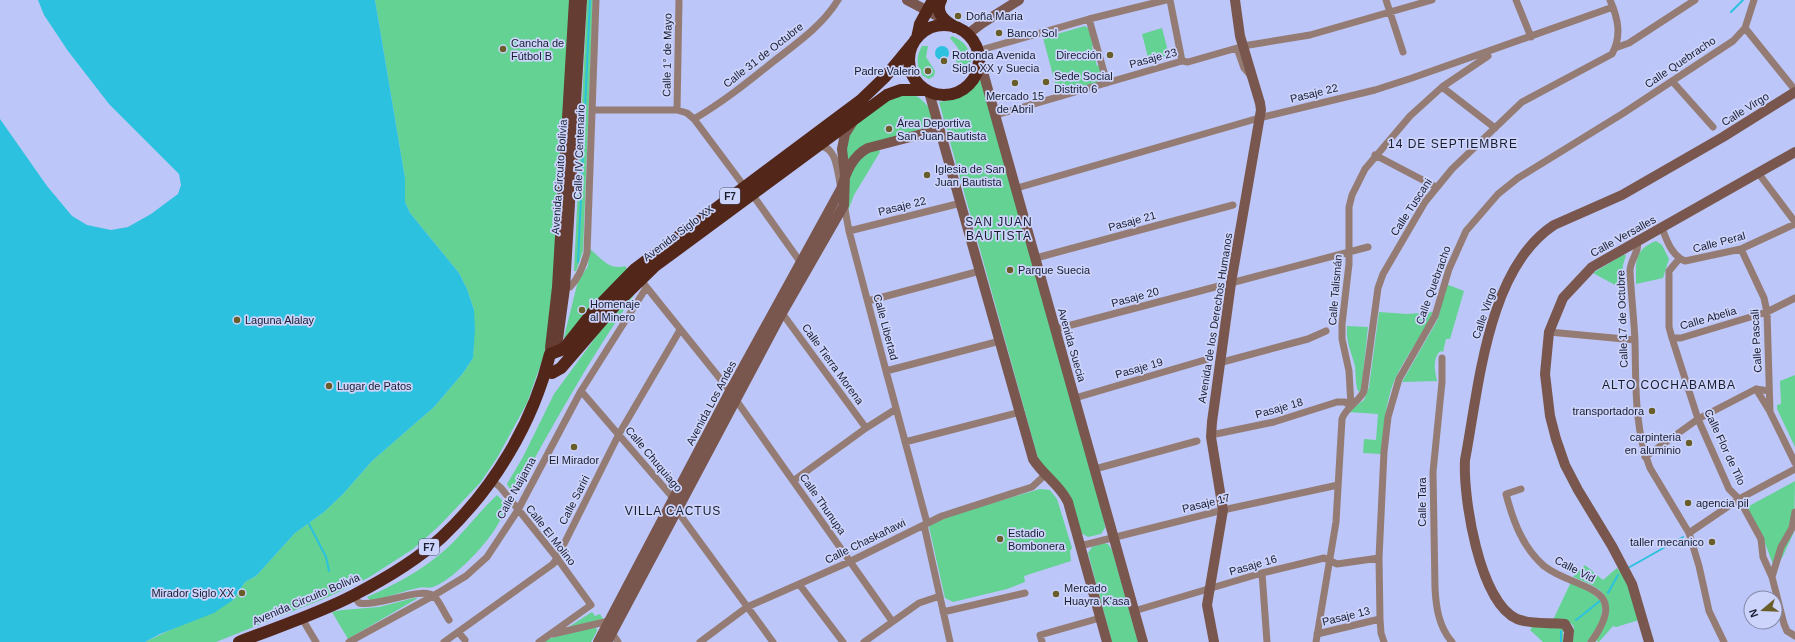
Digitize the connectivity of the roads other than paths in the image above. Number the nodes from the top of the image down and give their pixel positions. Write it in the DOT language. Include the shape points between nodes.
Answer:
graph roads {
  1 [pos="574,0"];
  2 [pos="582,0"];
  3 [pos="596,0"];
  4 [pos="680,0"];
  5 [pos="838,0"];
  6 [pos="907,0"];
  7 [pos="941,0"];
  8 [pos="1019,0"];
  9 [pos="1166,0"];
  10 [pos="1170,0"];
  11 [pos="1235,0"];
  12 [pos="1386,0"];
  13 [pos="1432,0"];
  14 [pos="1516,0"];
  15 [pos="1695,0"];
  16 [pos="1754,0"];
  17 [pos="1612,3"];
  18 [pos="930,5"];
  19 [pos="1390,12"];
  20 [pos="1089,19"];
  21 [pos="944,20"];
  22 [pos="957,28"];
  23 [pos="1745,28"];
  24 [pos="968,34"];
  25 [pos="1531,37"];
  26 [pos="916,40"];
  27 [pos="1243,46"];
  28 [pos="1501,48"];
  29 [pos="1615,48"];
  30 [pos="978,52"];
  31 [pos="1403,52"];
  32 [pos="1182,61"];
  33 [pos="1253,78"];
  34 [pos="1672,82"];
  35 [pos="1107,83"];
  36 [pos="1442,87"];
  37 [pos="927,91"];
  38 [pos="1795,91"];
  39 [pos="592,110"];
  40 [pos="677,110"];
  41 [pos="996,115"];
  42 [pos="856,117"];
  43 [pos="1259,118"];
  44 [pos="694,119"];
  45 [pos="939,125"];
  46 [pos="1713,127"];
  47 [pos="1495,128"];
  48 [pos="817,146"];
  49 [pos="1795,152"];
  50 [pos="1375,155"];
  51 [pos="1759,174"];
  52 [pos="846,175"];
  53 [pos="1436,187"];
  54 [pos="1016,188"];
  55 [pos="841,189"];
  56 [pos="748,190"];
  57 [pos="961,202"];
  58 [pos="844,205"];
  59 [pos="1233,205"];
  60 [pos="1795,223"];
  61 [pos="1662,228"];
  62 [pos="849,231"];
  63 [pos="1637,242"];
  64 [pos="1368,247"];
  65 [pos="1741,250"];
  66 [pos="1349,252"];
  67 [pos="1036,258"];
  68 [pos="1679,259"];
  69 [pos="801,263"];
  70 [pos="980,271"];
  71 [pos="643,283"];
  72 [pos="1231,283"];
  73 [pos="1219,286"];
  74 [pos="561,287"];
  75 [pos="1795,298"];
  76 [pos="868,301"];
  77 [pos="1767,312"];
  78 [pos="782,313"];
  79 [pos="1056,329"];
  80 [pos="680,330"];
  81 [pos="1326,330"];
  82 [pos="1548,332"];
  83 [pos="1672,338"];
  84 [pos="1635,340"];
  85 [pos="1000,341"];
  86 [pos="550,354"];
  87 [pos="1442,358"];
  88 [pos="1208,359"];
  89 [pos="1219,363"];
  90 [pos="546,371"];
  91 [pos="886,371"];
  92 [pos="1756,389"];
  93 [pos="582,391"];
  94 [pos="730,391"];
  95 [pos="1769,391"];
  96 [pos="1075,398"];
  97 [pos="736,400"];
  98 [pos="1352,406"];
  99 [pos="896,409"];
  100 [pos="1020,412"];
  101 [pos="1770,412"];
  102 [pos="1698,418"];
  103 [pos="866,428"];
  104 [pos="619,434"];
  105 [pos="1211,435"];
  106 [pos="1197,440"];
  107 [pos="905,442"];
  108 [pos="1645,457"];
  109 [pos="1795,463"];
  110 [pos="1095,469"];
  111 [pos="1795,470"];
  112 [pos="1045,475"];
  113 [pos="492,480"];
  114 [pos="793,481"];
  115 [pos="1338,485"];
  116 [pos="1521,489"];
  117 [pos="674,499"];
  118 [pos="1739,499"];
  119 [pos="518,510"];
  120 [pos="1223,510"];
  121 [pos="678,512"];
  122 [pos="1795,512"];
  123 [pos="926,524"];
  124 [pos="1689,534"];
  125 [pos="1114,538"];
  126 [pos="1080,546"];
  127 [pos="557,558"];
  128 [pos="1379,558"];
  129 [pos="1330,561"];
  130 [pos="849,562"];
  131 [pos="1262,573"];
  132 [pos="1772,577"];
  133 [pos="799,584"];
  134 [pos="1209,590"];
  135 [pos="1024,593"];
  136 [pos="353,595"];
  137 [pos="433,596"];
  138 [pos="940,596"];
  139 [pos="747,607"];
  140 [pos="1134,611"];
  141 [pos="943,612"];
  142 [pos="301,617"];
  143 [pos="1100,618"];
  144 [pos="1380,619"];
  145 [pos="449,620"];
  146 [pos="609,621"];
  147 [pos="892,622"];
  148 [pos="458,633"];
  149 [pos="1317,634"];
  150 [pos="548,636"];
  151 [pos="1795,636"];
  152 [pos="609,637"];
  153 [pos="1040,638"];
  154 [pos="465,640"];
  155 [pos="1646,640"];
  156 [pos="239,642"];
  157 [pos="316,642"];
  158 [pos="349,642"];
  159 [pos="444,642"];
  160 [pos="539,642"];
  161 [pos="598,642"];
  162 [pos="618,642"];
  163 [pos="700,642"];
  164 [pos="773,642"];
  165 [pos="843,642"];
  166 [pos="864,642"];
  167 [pos="950,642"];
  168 [pos="1107,642"];
  169 [pos="1143,642"];
  170 [pos="1214,642"];
  171 [pos="1267,642"];
  172 [pos="1316,642"];
  173 [pos="1384,642"];
  174 [pos="1452,642"];
  175 [pos="1568,642"];
  176 [pos="1591,642"];
  177 [pos="1724,642"];
  1 -- 74 [label="main road, Avenida Circuito Bolivia"];
  2 -- 74 [label="main road, Avenida Circuito Bolivia"];
  3 -- 39 [label="street, Calle IV Centenario"];
  4 -- 40 [label="street, Calle 1° de Mayo"];
  5 -- 44 [label="street, Calle 31 de Octubre" via="827,16 809,33 722,102"];
  6 -- 18 [label="street"];
  7 -- 21 [label="highway" via="939,11"];
  8 -- 24 [label="street"];
  9 -- 20 [label="street"];
  10 -- 32 [label="street"];
  11 -- 27 [label="street, Avenida de los Derechos Humanos" via="1236,18"];
  12 -- 19 [label="street"];
  13 -- 19 [label="street"];
  14 -- 25 [label="street"];
  15 -- 29 [label="street, Calle Tuscani" via="1629,43"];
  16 -- 23 [label="street, Calle Quebracho"];
  17 -- 25 [label="street, Pasaje 22"];
  17 -- 29 [label="street" via="1618,30"];
  18 -- 21 [label="street"];
  18 -- 26 [label="highway, Avenida Siglo XX / F7" via="920,24"];
  19 -- 27 [label="street" via="1310,36"];
  19 -- 31 [label="street"];
  20 -- 30 [label="street"];
  20 -- 35 [label="street"];
  21 -- 22 [label="highway, F7"];
  22 -- 24 [label="highway, F7"];
  22 -- 26 [label="highway, F7" via="936,26"];
  23 -- 34 [label="street, Calle Quebracho" via="1732,41"];
  23 -- 38 [label="street"];
  24 -- 30 [label="highway"];
  25 -- 28 [label="street, Pasaje 22"];
  26 -- 37 [label="highway, F7" via="909,57 910,68 914,78"];
  26 -- 56 [label="highway, Avenida Siglo XX / F7" via="876,87"];
  27 -- 33 [label="street, Avenida de los Derechos Humanos"];
  28 -- 36 [label="street, Calle Talismán"];
  28 -- 43 [label="street, Pasaje 22" via="1375,90"];
  29 -- 47 [label="street, Calle Tuscani" via="1606,58 1530,96"];
  30 -- 37 [label="highway, F7" via="977,72 964,89 950,95"];
  30 -- 41 [label="street, Avenida Suecia"];
  32 -- 33 [label="street, Pasaje 23" via="1188,62 1237,48 1244,68"];
  32 -- 35 [label="street, Pasaje 23"];
  33 -- 43 [label="street, Avenida de los Derechos Humanos" via="1260,103"];
  34 -- 46 [label="street"];
  34 -- 128 [label="street, Calle Quebracho" via="1518,178 1498,194 1466,231 1449,269 1435,316 1399,379 1394,394 1388,417 1384,452"];
  35 -- 41 [label="street, Pasaje 23"];
  36 -- 47 [label="street"];
  36 -- 50 [label="street, Calle Talismán" via="1410,116"];
  37 -- 42 [label="highway, Avenida Siglo XX / F7" via="894,92"];
  37 -- 45 [label="street"];
  38 -- 175 [label="street, Calle Virgo" via="1730,133 1622,195 1544,231 1527,251 1507,284 1485,348 1465,460 1464,473 1472,527 1482,568 1503,607 1518,619 1565,624 1569,632"];
  39 -- 40 [label="street"];
  39 -- 74 [label="street, Calle IV Centenario" via="585,260 574,283 570,287"];
  40 -- 44 [label="street" via="687,113"];
  41 -- 54 [label="street, Avenida Suecia"];
  42 -- 48 [label="highway, Avenida Siglo XX / F7"];
  42 -- 52 [label="street, Avenida Los Andes" via="843,142"];
  43 -- 54 [label="street, Pasaje 22"];
  43 -- 72 [label="street, Avenida de los Derechos Humanos"];
  44 -- 56 [label="street"];
  45 -- 52 [label="street, Avenida Los Andes" via="926,133 861,152"];
  45 -- 57 [label="street"];
  47 -- 53 [label="street, Calle Tuscani"];
  48 -- 55 [label="street, Calle Libertad" via="827,147 833,152"];
  48 -- 56 [label="highway, Avenida Siglo XX / F7"];
  49 -- 51 [label="street, Calle Versalles"];
  50 -- 53 [label="street"];
  50 -- 66 [label="street, Calle Talismán" via="1352,195 1349,207"];
  51 -- 60 [label="street"];
  51 -- 61 [label="street, Calle Versalles"];
  52 -- 55 [label="street, Avenida Los Andes"];
  52 -- 58 [label="street, Avenida Los Andes"];
  53 -- 98 [label="street, Calle Tuscani" via="1383,274 1376,299 1364,391"];
  54 -- 67 [label="street, Avenida Suecia"];
  55 -- 58 [label="street, Calle Libertad"];
  55 -- 69 [label="street, Avenida Los Andes"];
  56 -- 69 [label="street"];
  56 -- 71 [label="highway, Avenida Siglo XX / F7" via="655,266"];
  56 -- 86 [label="highway, Avenida Siglo XX / F7" via="635,269 593,312 566,346"];
  57 -- 62 [label="street, Pasaje 22"];
  57 -- 70 [label="street"];
  58 -- 62 [label="street, Calle Libertad"];
  58 -- 78 [label="street, Avenida Los Andes"];
  59 -- 67 [label="street, Pasaje 21"];
  60 -- 65 [label="street, Calle Peral"];
  61 -- 63 [label="street, Calle Versalles"];
  61 -- 68 [label="street, Calle Peral"];
  62 -- 76 [label="street, Calle Libertad"];
  63 -- 82 [label="street, Calle Versalles" via="1592,268 1571,287 1563,298"];
  63 -- 84 [label="street, Calle 17 de Octubre" via="1638,247 1630,265"];
  64 -- 66 [label="street"];
  65 -- 68 [label="street, Calle Peral" via="1695,260"];
  65 -- 77 [label="street, Calle Pascali" via="1764,298"];
  66 -- 72 [label="street"];
  66 -- 98 [label="street, Calle Talismán" via="1342,339 1349,371"];
  67 -- 79 [label="street, Avenida Suecia"];
  68 -- 83 [label="street, Calle Flor de Tilo" via="1669,271 1669,327"];
  69 -- 94 [label="street, Avenida Los Andes"];
  70 -- 76 [label="street"];
  70 -- 85 [label="street"];
  71 -- 80 [label="street"];
  71 -- 90 [label="highway, Avenida Siglo XX / F7" via="562,368 552,373"];
  71 -- 93 [label="street, Calle Naijama"];
  72 -- 89 [label="street, Avenida de los Derechos Humanos"];
  73 -- 79 [label="street, Pasaje 20"];
  74 -- 86 [label="main road, Avenida Circuito Bolivia" via="558,339"];
  75 -- 77 [label="street, Calle Abelia"];
  76 -- 91 [label="street, Calle Libertad"];
  77 -- 83 [label="street, Calle Abelia" via="1681,338"];
  77 -- 95 [label="street, Calle Pascali"];
  78 -- 97 [label="street, Avenida Los Andes"];
  78 -- 103 [label="street, Calle Tierra Morena"];
  79 -- 96 [label="street, Avenida Suecia"];
  80 -- 94 [label="street"];
  80 -- 104 [label="street, Calle Sariri"];
  81 -- 89 [label="street" via="1301,341"];
  82 -- 84 [label="street"];
  82 -- 155 [label="street, Calle Versalles" via="1544,374 1556,439 1565,465 1578,490 1632,584"];
  83 -- 102 [label="street, Calle Flor de Tilo"];
  84 -- 108 [label="street, Calle 17 de Octubre" via="1637,408"];
  85 -- 91 [label="street"];
  85 -- 100 [label="street"];
  86 -- 90 [label="highway, Avenida Circuito Bolivia / F7"];
  87 -- 174 [label="street, Calle Tara" via="1433,472 1435,588 1440,620"];
  88 -- 96 [label="street, Pasaje 19"];
  89 -- 105 [label="street, Avenida de los Derechos Humanos"];
  90 -- 113 [label="highway, Avenida Circuito Bolivia / F7" via="525,424"];
  91 -- 99 [label="street, Calle Libertad"];
  92 -- 95 [label="street"];
  92 -- 101 [label="street, Calle Pascali"];
  92 -- 102 [label="street"];
  93 -- 104 [label="street, Calle Chuquiago"];
  93 -- 119 [label="street, Calle Naijama"];
  94 -- 117 [label="street, Avenida Los Andes"];
  95 -- 101 [label="street, Calle Pascali"];
  96 -- 110 [label="street, Avenida Suecia"];
  97 -- 114 [label="street, Calle Thunupa"];
  97 -- 121 [label="street, Avenida Los Andes"];
  98 -- 105 [label="street, Pasaje 18" via="1345,402 1336,402 1274,422"];
  98 -- 115 [label="street" via="1344,412 1342,419"];
  99 -- 103 [label="street"];
  99 -- 107 [label="street, Calle Libertad"];
  100 -- 107 [label="street"];
  100 -- 112 [label="street" via="1033,459"];
  101 -- 109 [label="street, Calle Pascali"];
  102 -- 108 [label="street"];
  102 -- 118 [label="street, Calle Flor de Tilo" via="1730,489"];
  103 -- 114 [label="street"];
  104 -- 117 [label="street, Calle Chuquiago"];
  104 -- 127 [label="street, Calle Sariri"];
  105 -- 120 [label="street, Avenida de los Derechos Humanos"];
  106 -- 110 [label="street"];
  107 -- 123 [label="street, Calle Libertad"];
  108 -- 124 [label="street, Calle 17 de Octubre"];
  110 -- 125 [label="street, Avenida Suecia"];
  111 -- 118 [label="street"];
  112 -- 123 [label="street, Calle Chaskañawi" via="1032,487 942,516"];
  112 -- 126 [label="street" via="1065,496"];
  113 -- 119 [label="street, Calle El Molino"];
  113 -- 136 [label="highway, Avenida Circuito Bolivia / F7" via="442,537 387,577"];
  114 -- 130 [label="street, Calle Thunupa"];
  115 -- 120 [label="street, Pasaje 17"];
  115 -- 129 [label="street"];
  116 -- 176 [label="street, Calle Vid" via="1506,494 1516,526 1532,554 1545,566 1590,587 1604,599 1606,614 1603,624"];
  117 -- 121 [label="street, Calle Chuquiago"];
  117 -- 146 [label="street, Avenida Los Andes"];
  118 -- 124 [label="street"];
  118 -- 132 [label="street, Calle Flor de Tilo" via="1762,539 1763,557"];
  119 -- 127 [label="street, Calle El Molino"];
  119 -- 137 [label="street, Calle Naijama" via="482,562 466,576"];
  120 -- 125 [label="street, Pasaje 17"];
  120 -- 134 [label="street, Avenida de los Derechos Humanos"];
  121 -- 139 [label="street, Calle Chuquiago"];
  121 -- 152 [label="street, Avenida Los Andes"];
  122 -- 132 [label="street" via="1792,528 1781,547"];
  123 -- 130 [label="street, Calle Chaskañawi"];
  123 -- 138 [label="street, Calle Libertad"];
  124 -- 177 [label="street, Calle 17 de Octubre" via="1709,611"];
  125 -- 126 [label="street, Pasaje 17"];
  125 -- 140 [label="street, Avenida Suecia"];
  126 -- 143 [label="street"];
  127 -- 148 [label="street, Calle Sariri" via="553,564"];
  127 -- 150 [label="street, Calle El Molino" via="591,605"];
  128 -- 129 [label="street, Pasaje 16" via="1337,564"];
  128 -- 144 [label="street, Calle Quebracho"];
  129 -- 131 [label="street, Pasaje 16" via="1324,558"];
  129 -- 149 [label="street"];
  130 -- 133 [label="street, Calle Chaskañawi"];
  130 -- 147 [label="street, Calle Thunupa"];
  131 -- 134 [label="street, Pasaje 16"];
  131 -- 171 [label="street"];
  132 -- 151 [label="street, Calle Flor de Tilo" via="1784,624 1787,631"];
  133 -- 139 [label="street, Calle Chaskañawi"];
  133 -- 165 [label="street"];
  134 -- 140 [label="street, Pasaje 16"];
  134 -- 170 [label="street, Avenida de los Derechos Humanos" via="1207,605"];
  135 -- 141 [label="street"];
  136 -- 137 [label="street" via="365,604 423,592"];
  136 -- 142 [label="highway, Avenida Circuito Bolivia / F7"];
  137 -- 145 [label="street"];
  137 -- 158 [label="street, Calle Naijama"];
  138 -- 141 [label="street, Calle Libertad"];
  138 -- 147 [label="street" via="919,603"];
  139 -- 163 [label="street, Calle Chaskañawi"];
  139 -- 164 [label="street, Calle Chuquiago"];
  140 -- 169 [label="street, Avenida Suecia"];
  141 -- 167 [label="street, Calle Libertad"];
  142 -- 156 [label="highway, Avenida Circuito Bolivia / F7"];
  142 -- 157 [label="street"];
  143 -- 153 [label="street"];
  143 -- 168 [label="street"];
  144 -- 149 [label="street, Pasaje 13"];
  144 -- 173 [label="street, Calle Quebracho"];
  146 -- 150 [label="street"];
  146 -- 161 [label="street, Avenida Los Andes"];
  147 -- 166 [label="street"];
  148 -- 154 [label="street"];
  148 -- 159 [label="street, Calle Sariri"];
  149 -- 172 [label="street"];
  150 -- 160 [label="street"];
  152 -- 162 [label="street"];
}
